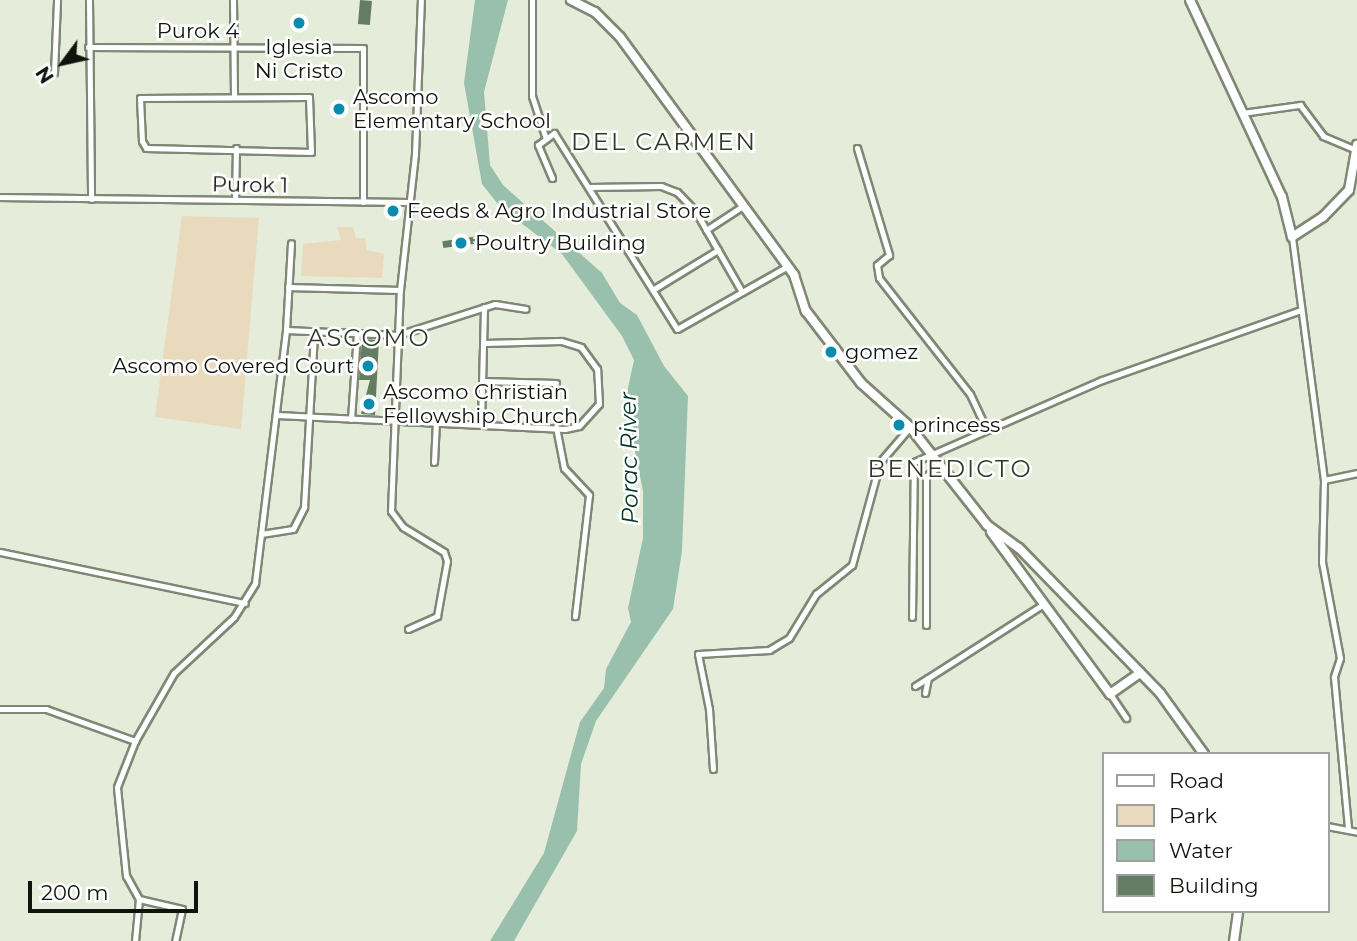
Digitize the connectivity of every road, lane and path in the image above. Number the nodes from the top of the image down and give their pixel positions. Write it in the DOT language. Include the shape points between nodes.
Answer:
graph roads {
  1 [pos="57,0"];
  2 [pos="89,0"];
  3 [pos="233,0"];
  4 [pos="421,0"];
  5 [pos="532,0"];
  6 [pos="571,0"];
  7 [pos="1191,0"];
  8 [pos="88,47"];
  9 [pos="233,47"];
  10 [pos="54,73"];
  11 [pos="234,97"];
  12 [pos="1242,113"];
  13 [pos="546,139"];
  14 [pos="1357,147"];
  15 [pos="236,148"];
  16 [pos="857,148"];
  17 [pos="552,178"];
  18 [pos="589,187"];
  19 [pos="1353,191"];
  20 [pos="0,197"];
  21 [pos="92,199"];
  22 [pos="235,200"];
  23 [pos="363,202"];
  24 [pos="407,202"];
  25 [pos="744,205"];
  26 [pos="706,230"];
  27 [pos="1292,237"];
  28 [pos="291,243"];
  29 [pos="718,250"];
  30 [pos="788,266"];
  31 [pos="288,287"];
  32 [pos="654,289"];
  33 [pos="400,290"];
  34 [pos="742,292"];
  35 [pos="484,307"];
  36 [pos="526,309"];
  37 [pos="1301,310"];
  38 [pos="286,330"];
  39 [pos="314,331"];
  40 [pos="356,333"];
  41 [pos="398,335"];
  42 [pos="484,343"];
  43 [pos="482,381"];
  44 [pos="556,383"];
  45 [pos="277,415"];
  46 [pos="312,418"];
  47 [pos="351,419"];
  48 [pos="394,419"];
  49 [pos="436,421"];
  50 [pos="481,423"];
  51 [pos="556,427"];
  52 [pos="910,427"];
  53 [pos="986,428"];
  54 [pos="929,453"];
  55 [pos="434,462"];
  56 [pos="940,466"];
  57 [pos="1357,474"];
  58 [pos="1324,480"];
  59 [pos="987,525"];
  60 [pos="261,534"];
  61 [pos="0,552"];
  62 [pos="245,603"];
  63 [pos="1042,605"];
  64 [pos="575,616"];
  65 [pos="912,617"];
  66 [pos="926,625"];
  67 [pos="408,629"];
  68 [pos="1140,673"];
  69 [pos="928,678"];
  70 [pos="915,686"];
  71 [pos="925,693"];
  72 [pos="1110,694"];
  73 [pos="0,709"];
  74 [pos="1126,718"];
  75 [pos="135,741"];
  76 [pos="1202,752"];
  77 [pos="713,769"];
  78 [pos="1329,826"];
  79 [pos="1348,828"];
  80 [pos="1357,832"];
  81 [pos="139,899"];
  82 [pos="1238,913"];
  83 [pos="135,941"];
  84 [pos="175,941"];
  85 [pos="1234,941"];
  1 -- 10 [label="street"];
  2 -- 8 [label="street"];
  3 -- 9 [label="street"];
  4 -- 24 [label="street"];
  5 -- 13 [label="street" via="532,96"];
  6 -- 25 [label="street" via="595,12 620,37"];
  7 -- 12 [label="street"];
  8 -- 9 [label="street, Purok 4"];
  8 -- 21 [label="street"];
  9 -- 11 [label="street"];
  9 -- 23 [label="street, Purok 4" via="364,50"];
  11 -- 15 [label="street" via="313,101 311,152"];
  11 -- 15 [label="street" via="140,98 146,148"];
  12 -- 14 [label="street" via="1300,105 1323,136"];
  12 -- 27 [label="street" via="1282,197"];
  13 -- 17 [label="street" via="538,145"];
  13 -- 18 [label="street" via="554,133"];
  14 -- 19 [label="street"];
  15 -- 22 [label="street"];
  16 -- 53 [label="street" via="889,255 877,265 879,278 970,394"];
  18 -- 26 [label="street" via="670,189 683,197"];
  18 -- 32 [label="street"];
  19 -- 27 [label="street"];
  20 -- 21 [label="street, Purok 1"];
  21 -- 22 [label="street, Purok 1"];
  22 -- 23 [label="street, Purok 1"];
  23 -- 24 [label="street, Purok 1"];
  24 -- 33 [label="street"];
  25 -- 26 [label="street"];
  25 -- 30 [label="street"];
  26 -- 29 [label="street"];
  27 -- 37 [label="street"];
  28 -- 31 [label="street"];
  29 -- 32 [label="street"];
  29 -- 34 [label="street"];
  30 -- 34 [label="street"];
  30 -- 52 [label="street" via="812,321 860,383"];
  31 -- 33 [label="street"];
  31 -- 38 [label="street"];
  32 -- 34 [label="street" via="677,329"];
  33 -- 41 [label="street"];
  35 -- 36 [label="street" via="506,302"];
  35 -- 41 [label="street"];
  35 -- 42 [label="street"];
  37 -- 53 [label="street" via="1102,380"];
  37 -- 58 [label="street"];
  38 -- 39 [label="street"];
  38 -- 45 [label="street"];
  39 -- 40 [label="street"];
  39 -- 46 [label="street"];
  40 -- 41 [label="street"];
  40 -- 47 [label="street"];
  41 -- 48 [label="street"];
  42 -- 43 [label="street"];
  42 -- 51 [label="street" via="561,341 589,356 602,390 599,404 579,426"];
  43 -- 44 [label="street"];
  43 -- 50 [label="street"];
  45 -- 46 [label="street"];
  45 -- 60 [label="street"];
  46 -- 47 [label="street"];
  46 -- 60 [label="street" via="309,484 297,523 289,531"];
  47 -- 48 [label="street"];
  48 -- 49 [label="street"];
  48 -- 67 [label="street" via="391,510 403,527 444,552 447,561 437,616"];
  49 -- 50 [label="street"];
  49 -- 55 [label="street"];
  50 -- 51 [label="street"];
  51 -- 64 [label="street" via="564,468 589,495"];
  52 -- 54 [label="street"];
  52 -- 77 [label="street" via="877,471 852,565 816,594 789,638 769,650 698,654 709,709"];
  53 -- 54 [label="street"];
  54 -- 56 [label="street"];
  54 -- 65 [label="street" via="914,462"];
  56 -- 59 [label="street"];
  56 -- 66 [label="street" via="926,477"];
  57 -- 58 [label="street"];
  58 -- 79 [label="street" via="1322,562 1340,658 1334,677"];
  59 -- 63 [label="street"];
  59 -- 68 [label="street" via="1019,548"];
  60 -- 62 [label="street" via="258,572"];
  61 -- 62 [label="street"];
  62 -- 75 [label="street" via="174,673"];
  63 -- 69 [label="street"];
  63 -- 72 [label="street"];
  68 -- 72 [label="street"];
  68 -- 76 [label="street"];
  69 -- 70 [label="street"];
  69 -- 71 [label="street"];
  72 -- 74 [label="street"];
  73 -- 75 [label="street" via="46,709"];
  75 -- 81 [label="street" via="115,799 126,876"];
  78 -- 79 [label="street"];
  79 -- 80 [label="street"];
  81 -- 83 [label="street"];
  81 -- 84 [label="street" via="182,909"];
  82 -- 85 [label="street"];
}
